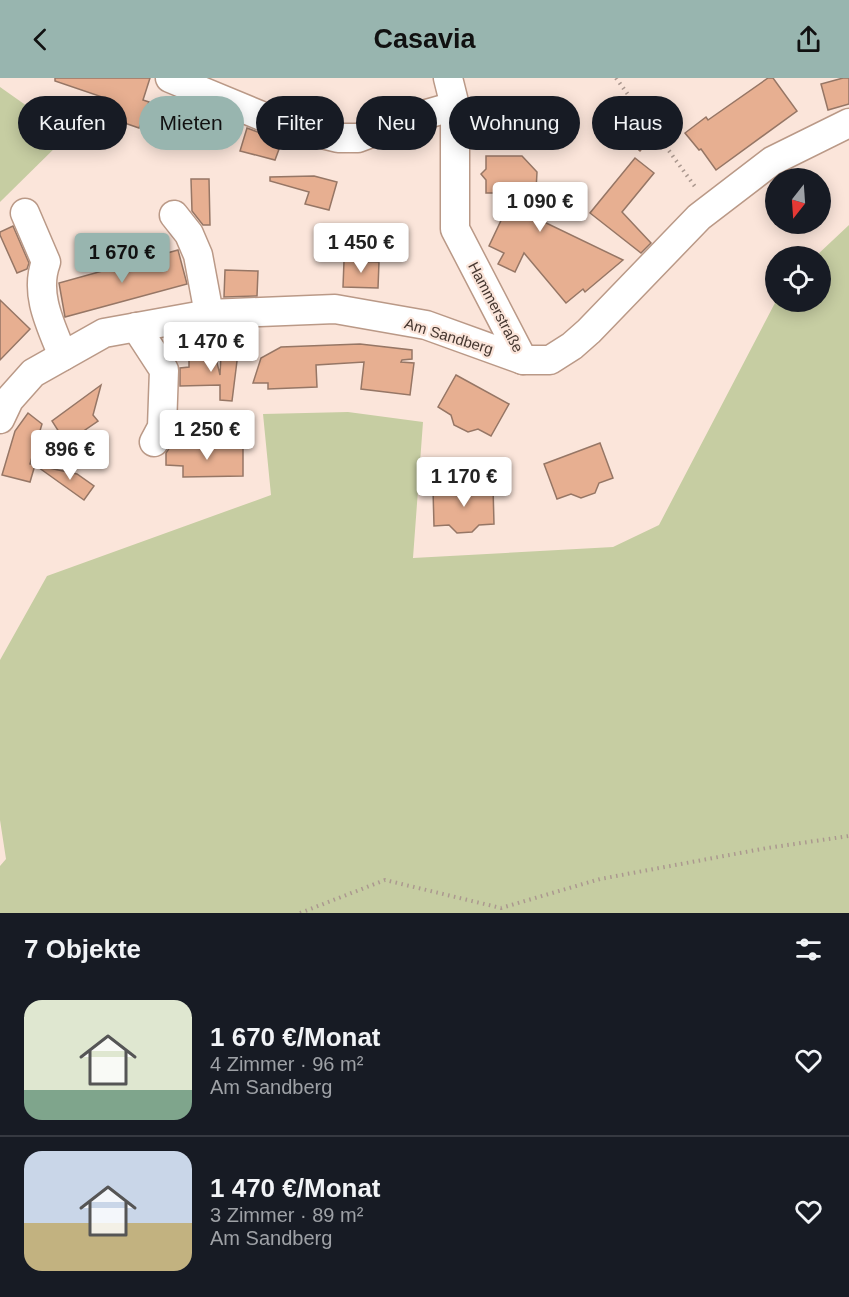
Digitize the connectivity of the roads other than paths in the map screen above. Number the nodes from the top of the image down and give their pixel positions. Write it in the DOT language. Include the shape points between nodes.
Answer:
graph roads {
  1 [pos="170,78"];
  2 [pos="448,78"];
  3 [pos="452,96"];
  4 [pos="449,108"];
  5 [pos="849,123"];
  6 [pos="455,150"];
  7 [pos="25,213"];
  8 [pos="174,215"];
  9 [pos="209,314"];
  10 [pos="136,327"];
  11 [pos="63,356"];
  12 [pos="523,360"];
  13 [pos="0,419"];
  14 [pos="154,442"];
  1 -- 4 [label="street" via="281,124 338,138 358,138"];
  2 -- 3 [label="street, Hammerstraße"];
  5 -- 12 [label="street, Am Sandberg" via="772,161 699,217 572,346 549,360"];
  6 -- 12 [label="street, Hammerstraße" via="455,229"];
  7 -- 11 [label="street" via="46,262 40,276 41,295"];
  8 -- 9 [label="street" via="189,234 198,255"];
  9 -- 10 [label="street, Am Sandberg"];
  9 -- 12 [label="street, Am Sandberg" via="335,309 426,325"];
  10 -- 11 [label="street, Am Sandberg" via="104,333"];
  10 -- 14 [label="street" via="164,370 162,427"];
  11 -- 13 [label="street, Am Sandberg" via="33,373 9,400"];
}
